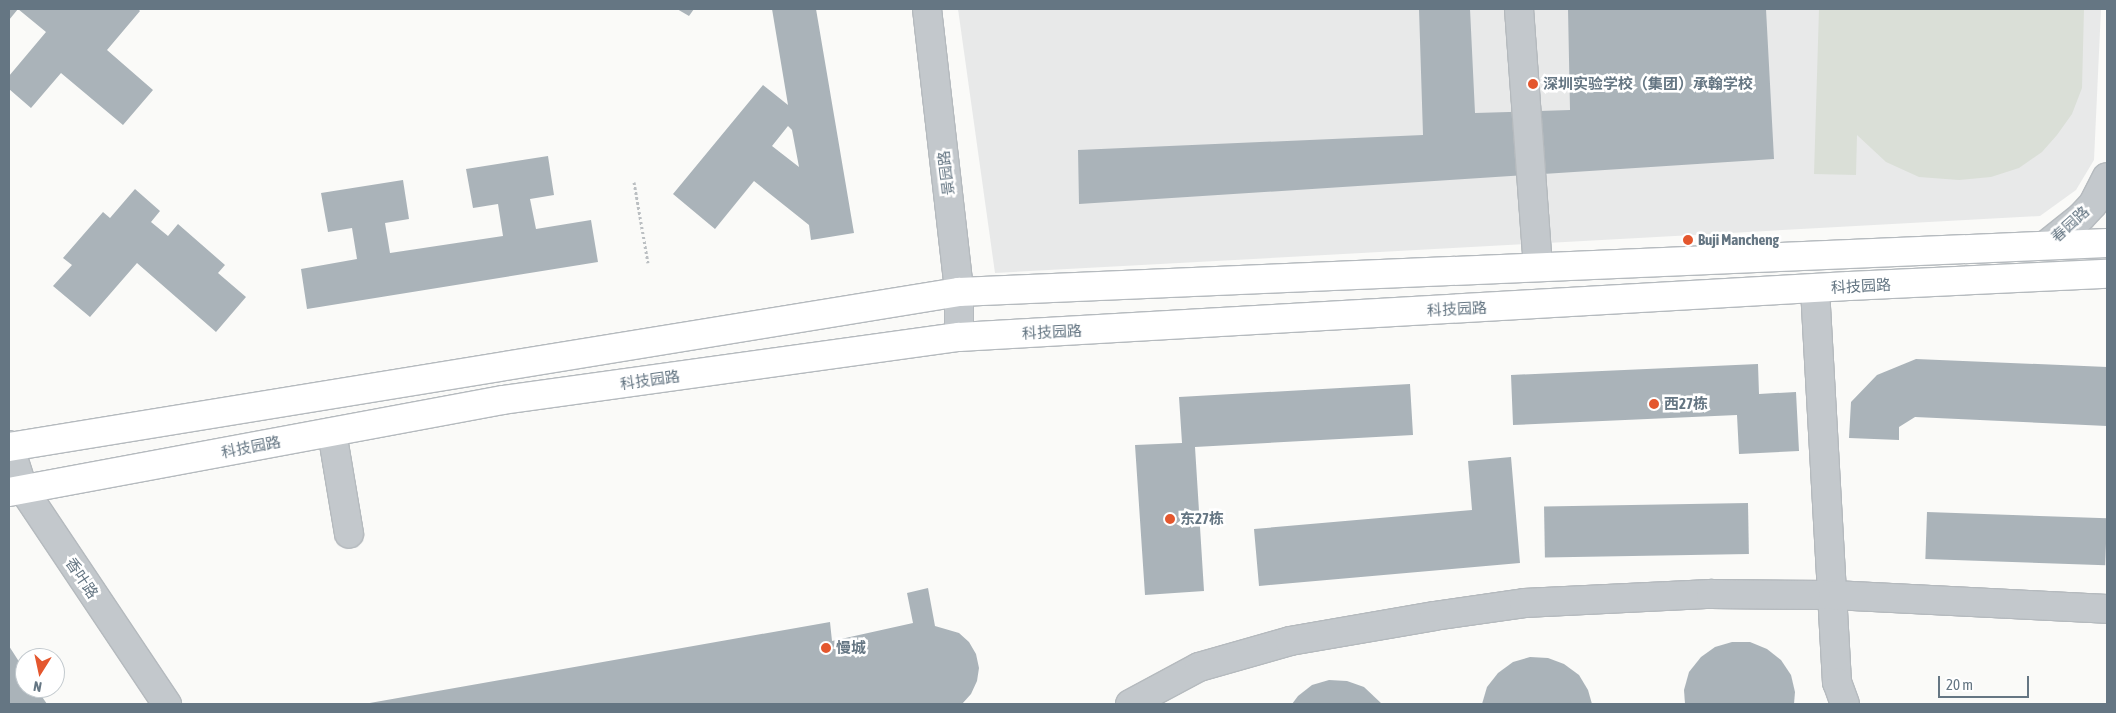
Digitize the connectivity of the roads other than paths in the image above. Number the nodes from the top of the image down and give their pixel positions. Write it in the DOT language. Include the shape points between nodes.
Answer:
graph roads {
  1 [pos="927,9"];
  2 [pos="1520,9"];
  3 [pos="2107,177"];
  4 [pos="2107,242"];
  5 [pos="2046,246"];
  6 [pos="1538,266"];
  7 [pos="2107,274"];
  8 [pos="1815,289"];
  9 [pos="959,292"];
  10 [pos="959,337"];
  11 [pos="332,432"];
  12 [pos="9,446"];
  13 [pos="16,491"];
  14 [pos="349,534"];
  15 [pos="1833,595"];
  16 [pos="2107,609"];
  17 [pos="167,704"];
  18 [pos="1130,704"];
  19 [pos="1845,704"];
  1 -- 9 [label="street, 景园路"];
  2 -- 6 [label="street"];
  3 -- 5 [label="street, 春园路" via="2093,204"];
  4 -- 5 [label="main road, 科技园路"];
  5 -- 6 [label="main road, 科技园路"];
  6 -- 9 [label="main road, 科技园路"];
  7 -- 8 [label="main road, 科技园路"];
  8 -- 10 [label="main road, 科技园路"];
  8 -- 15 [label="street"];
  9 -- 10 [label="street, 景园路"];
  9 -- 12 [label="main road, 科技园路"];
  10 -- 11 [label="main road, 科技园路" via="503,400"];
  11 -- 13 [label="main road, 科技园路"];
  11 -- 14 [label="street"];
  12 -- 13 [label="street, 香叶路"];
  13 -- 17 [label="street, 香叶路"];
  15 -- 16 [label="street"];
  15 -- 18 [label="street" via="1692,595 1524,603 1434,616 1290,641 1199,667"];
  15 -- 19 [label="street" via="1836,682"];
}
